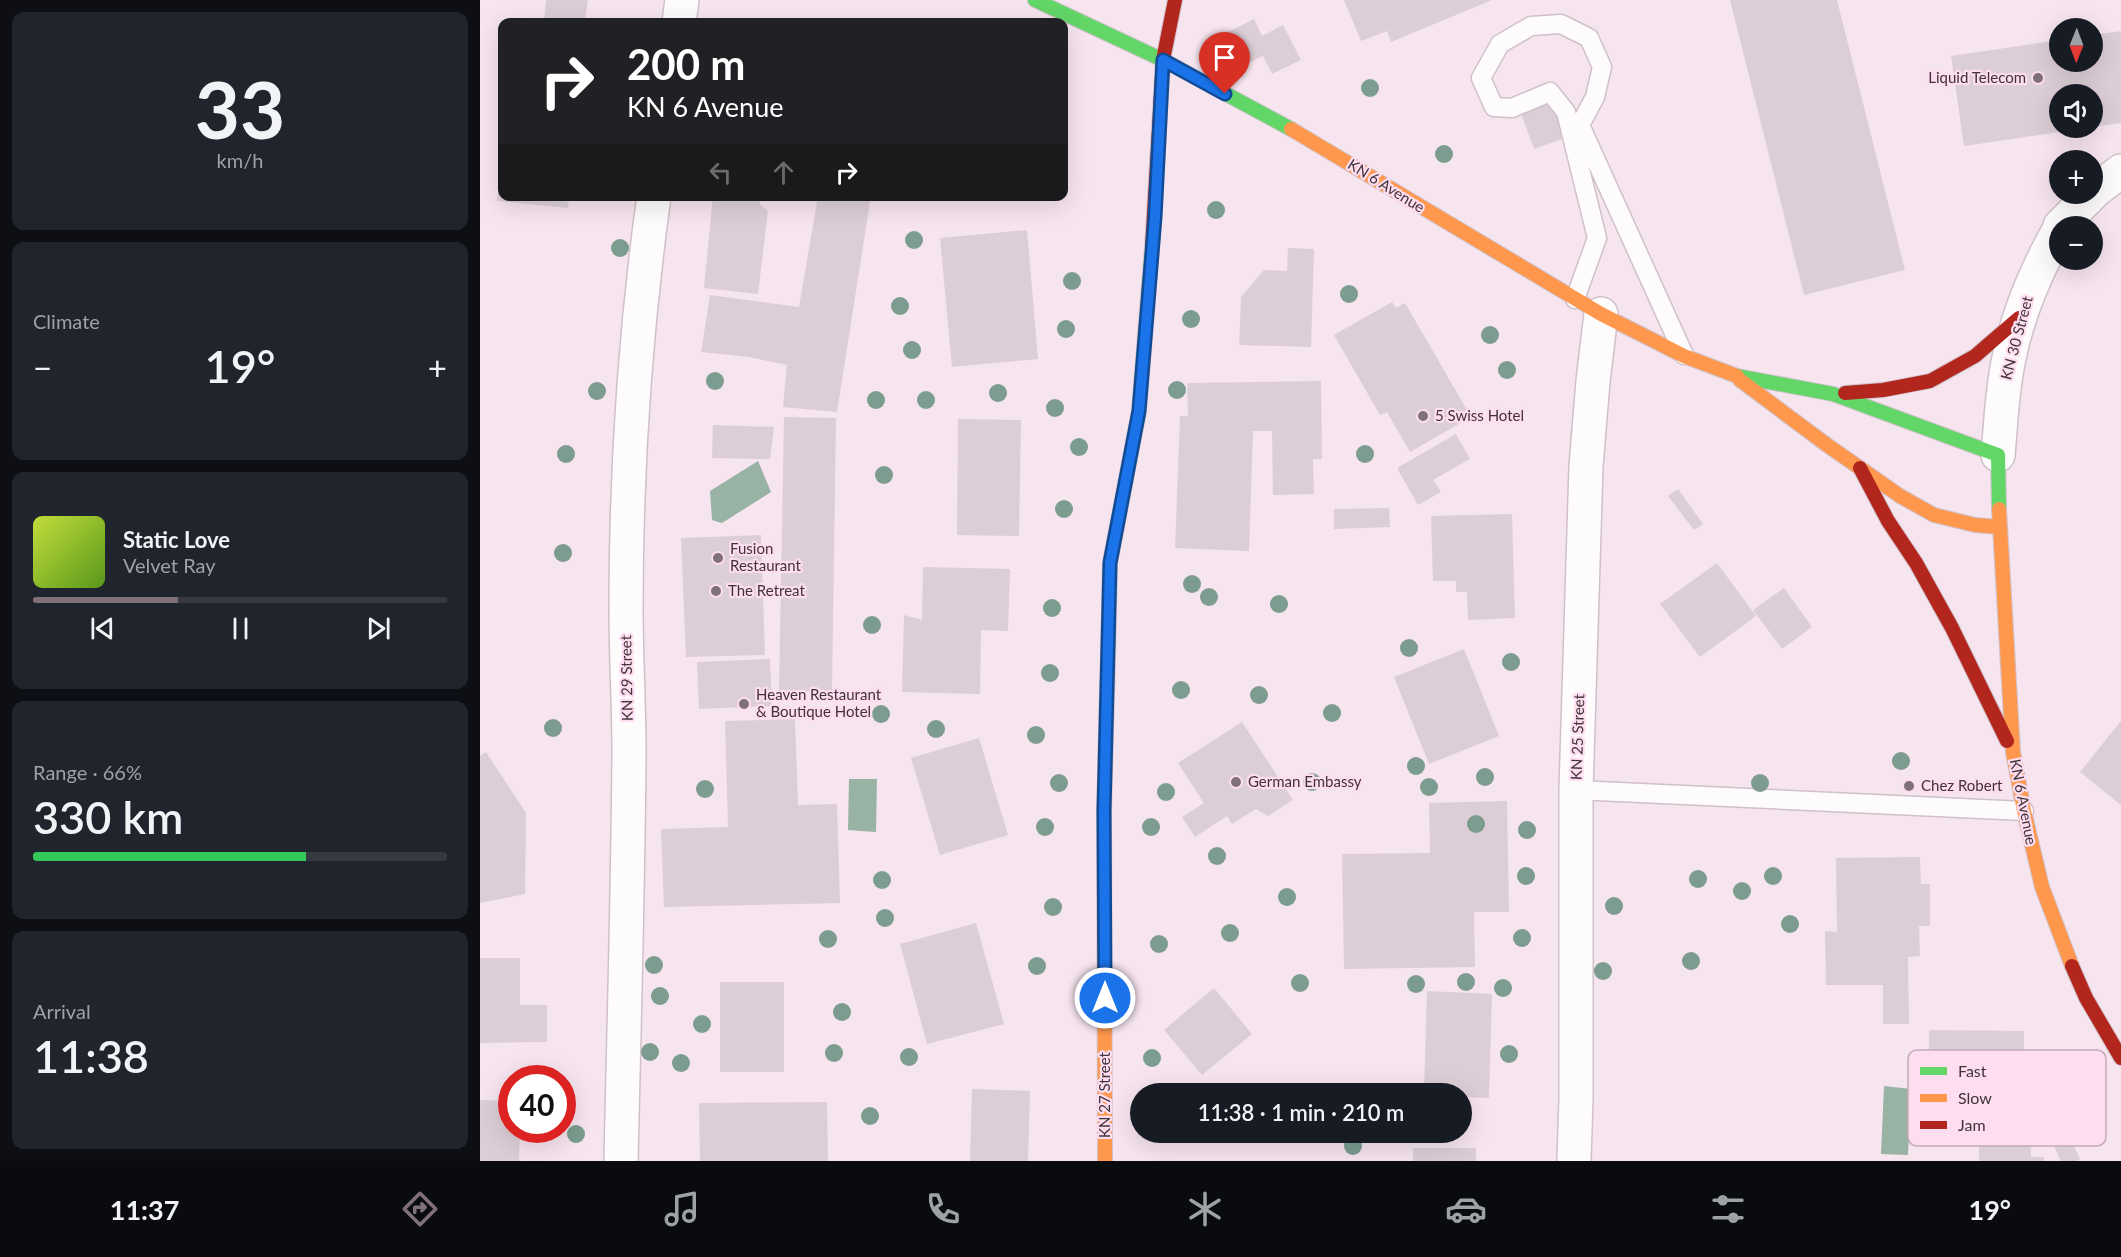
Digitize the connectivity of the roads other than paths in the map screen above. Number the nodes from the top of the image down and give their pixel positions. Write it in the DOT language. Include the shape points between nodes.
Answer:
graph roads {
  1 [pos="682,0"];
  2 [pos="1035,0"];
  3 [pos="1175,0"];
  4 [pos="680,18"];
  5 [pos="1163,60"];
  6 [pos="2121,171"];
  7 [pos="2103,185"];
  8 [pos="653,201"];
  9 [pos="2082,204"];
  10 [pos="2070,216"];
  11 [pos="2049,247"];
  12 [pos="1588,306"];
  13 [pos="2019,318"];
  14 [pos="1684,356"];
  15 [pos="1734,375"];
  16 [pos="1833,394"];
  17 [pos="1998,455"];
  18 [pos="1860,468"];
  19 [pos="1999,527"];
  20 [pos="2013,752"];
  21 [pos="1576,790"];
  22 [pos="2024,812"];
  23 [pos="2121,1058"];
  24 [pos="621,1161"];
  25 [pos="1105,1161"];
  26 [pos="1574,1161"];
  1 -- 4 [label="street"];
  2 -- 5 [label="main road, KN 6 Avenue"];
  3 -- 5 [label="main road, KN 27 Street"];
  5 -- 12 [label="main road, KN 6 Avenue" via="1312,140"];
  5 -- 25 [label="main road, KN 27 Street" via="1139,411 1110,563 1104,811"];
  6 -- 7 [label="street, KN 30 Street"];
  8 -- 24 [label="street, KN 29 Street" via="631,422 628,507"];
  9 -- 10 [label="street, KN 30 Street"];
  11 -- 13 [label="street, KN 30 Street"];
  12 -- 14 [label="main road, KN 6 Avenue"];
  12 -- 14 [label="lane" via="1597,238 1566,112 1550,92 1512,108 1494,107 1481,78 1500,44 1531,26 1561,24 1589,38 1594,48 1602,67 1595,98 1580,125"];
  12 -- 21 [label="street, KN 25 Street" via="1593,381 1586,466"];
  13 -- 16 [label="main road" via="1975,356 1930,381"];
  13 -- 17 [label="street, KN 30 Street" via="2003,397"];
  14 -- 15 [label="main road, KN 6 Avenue"];
  15 -- 16 [label="main road, KN 6 Avenue"];
  15 -- 18 [label="main road, KN 6 Avenue"];
  16 -- 17 [label="main road, KN 6 Avenue"];
  17 -- 19 [label="main road, KN 6 Avenue"];
  18 -- 19 [label="main road, KN 6 Avenue" via="1934,515"];
  18 -- 20 [label="main road" via="1952,628"];
  19 -- 20 [label="main road, KN 6 Avenue"];
  20 -- 22 [label="main road, KN 6 Avenue"];
  21 -- 22 [label="lane"];
  21 -- 26 [label="street, KN 25 Street"];
  22 -- 23 [label="main road, KN 6 Avenue" via="2042,887 2059,935 2086,998"];
}
